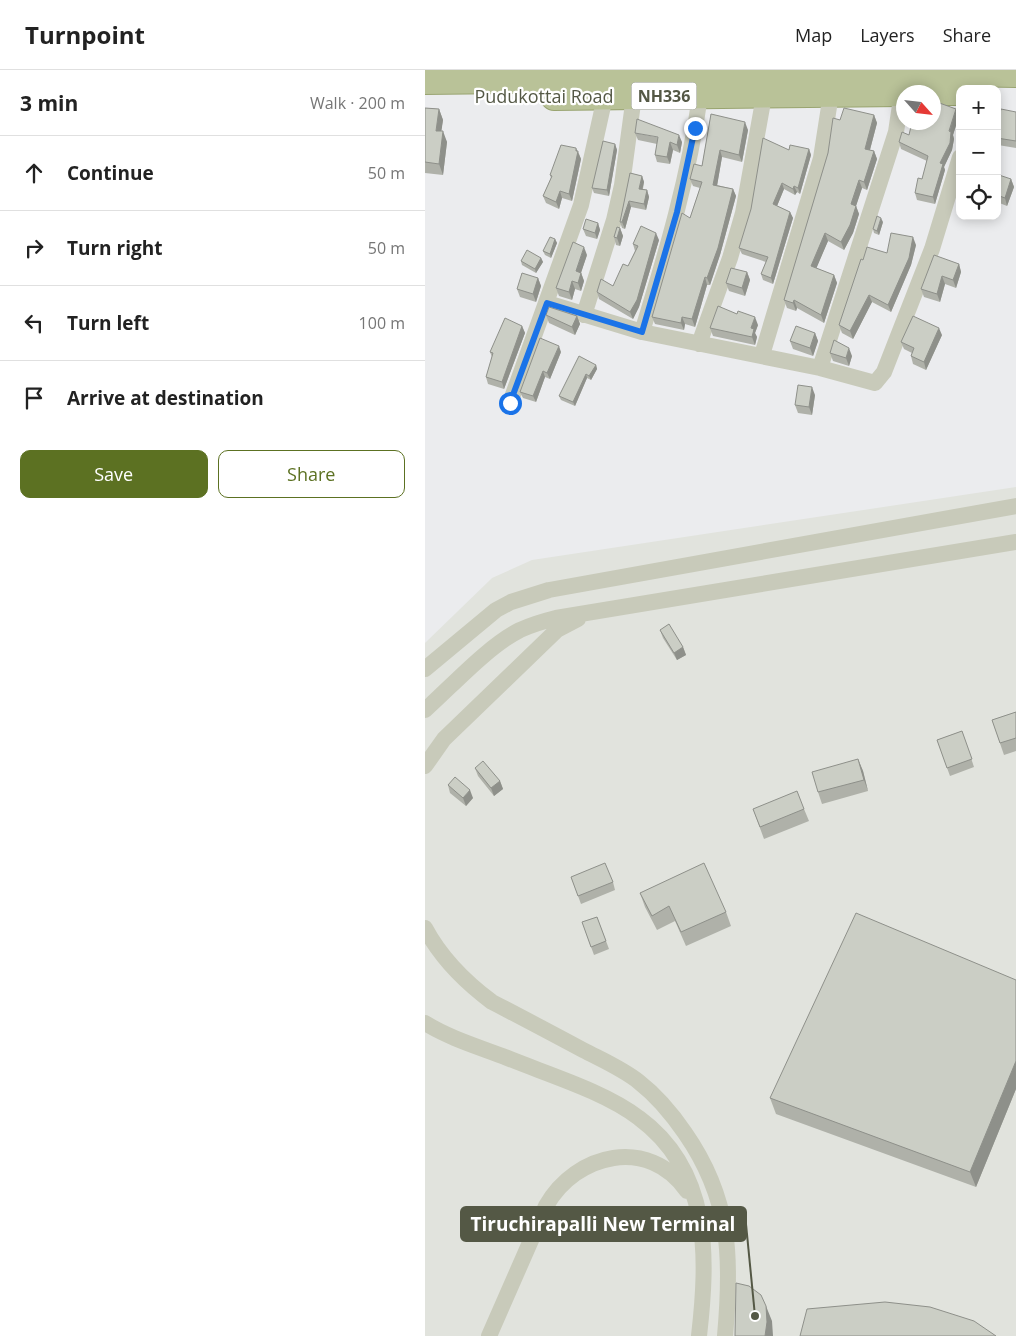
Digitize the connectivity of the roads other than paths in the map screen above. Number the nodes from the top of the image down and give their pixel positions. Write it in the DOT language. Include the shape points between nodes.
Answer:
graph roads {
  1 [pos="1016,74"];
  2 [pos="966,79"];
  3 [pos="425,81"];
  4 [pos="763,81"];
  5 [pos="904,82"];
  6 [pos="941,87"];
  7 [pos="1016,91"];
  8 [pos="1001,92"];
  9 [pos="831,94"];
  10 [pos="634,96"];
  11 [pos="700,96"];
  12 [pos="605,97"];
  13 [pos="425,98"];
  14 [pos="956,170"];
  15 [pos="547,303"];
  16 [pos="584,315"];
  17 [pos="642,332"];
  18 [pos="699,344"];
  19 [pos="762,356"];
  20 [pos="820,368"];
  21 [pos="510,403"];
  22 [pos="1016,506"];
  23 [pos="1016,542"];
  24 [pos="604,610"];
  25 [pos="425,670"];
  26 [pos="425,710"];
  27 [pos="425,766"];
  28 [pos="425,928"];
  29 [pos="425,1023"];
  30 [pos="702,1224"];
  31 [pos="489,1336"];
  32 [pos="699,1336"];
  33 [pos="725,1336"];
  1 -- 2 [label="highway, Pudukottai Road / NH336"];
  2 -- 5 [label="highway, Pudukottai Road / NH336"];
  2 -- 6 [label="highway, Pudukottai Road / NH336"];
  3 -- 4 [label="highway, Pudukottai Road / NH336"];
  4 -- 5 [label="highway, Pudukottai Road / NH336"];
  4 -- 9 [label="highway, Pudukottai Road / NH336"];
  4 -- 11 [label="highway, Pudukottai Road / NH336"];
  4 -- 18 [label="street" via="743,213"];
  5 -- 9 [label="highway, Pudukottai Road / NH336"];
  5 -- 20 [label="street" via="896,132"];
  7 -- 8 [label="highway"];
  9 -- 19 [label="street" via="821,158"];
  10 -- 11 [label="highway, Pudukottai Road / NH336"];
  10 -- 12 [label="highway, Pudukottai Road / NH336"];
  10 -- 16 [label="street" via="620,194"];
  11 -- 17 [label="street" via="677,212"];
  12 -- 13 [label="highway, Pudukottai Road / NH336"];
  12 -- 15 [label="street" via="581,205"];
  14 -- 20 [label="street" via="932,249 884,372 875,383"];
  15 -- 16 [label="street"];
  15 -- 21 [label="street"];
  16 -- 17 [label="street"];
  17 -- 18 [label="street"];
  18 -- 19 [label="street"];
  19 -- 20 [label="street"];
  22 -- 25 [label="street" via="527,596 496,610"];
  23 -- 24 [label="street"];
  24 -- 26 [label="street" via="556,618 519,631"];
  24 -- 27 [label="street" via="573,620 557,630 444,739"];
  28 -- 33 [label="street" via="447,961 475,990 639,1081 678,1122 706,1167 721,1208 729,1260"];
  29 -- 30 [label="street" via="609,1100 639,1117 661,1136 679,1162 695,1197"];
  30 -- 31 [label="street" via="699,1211 685,1188 667,1171 655,1165 613,1158 586,1166 573,1173 550,1200"];
  30 -- 32 [label="street" via="704,1295"];
}
